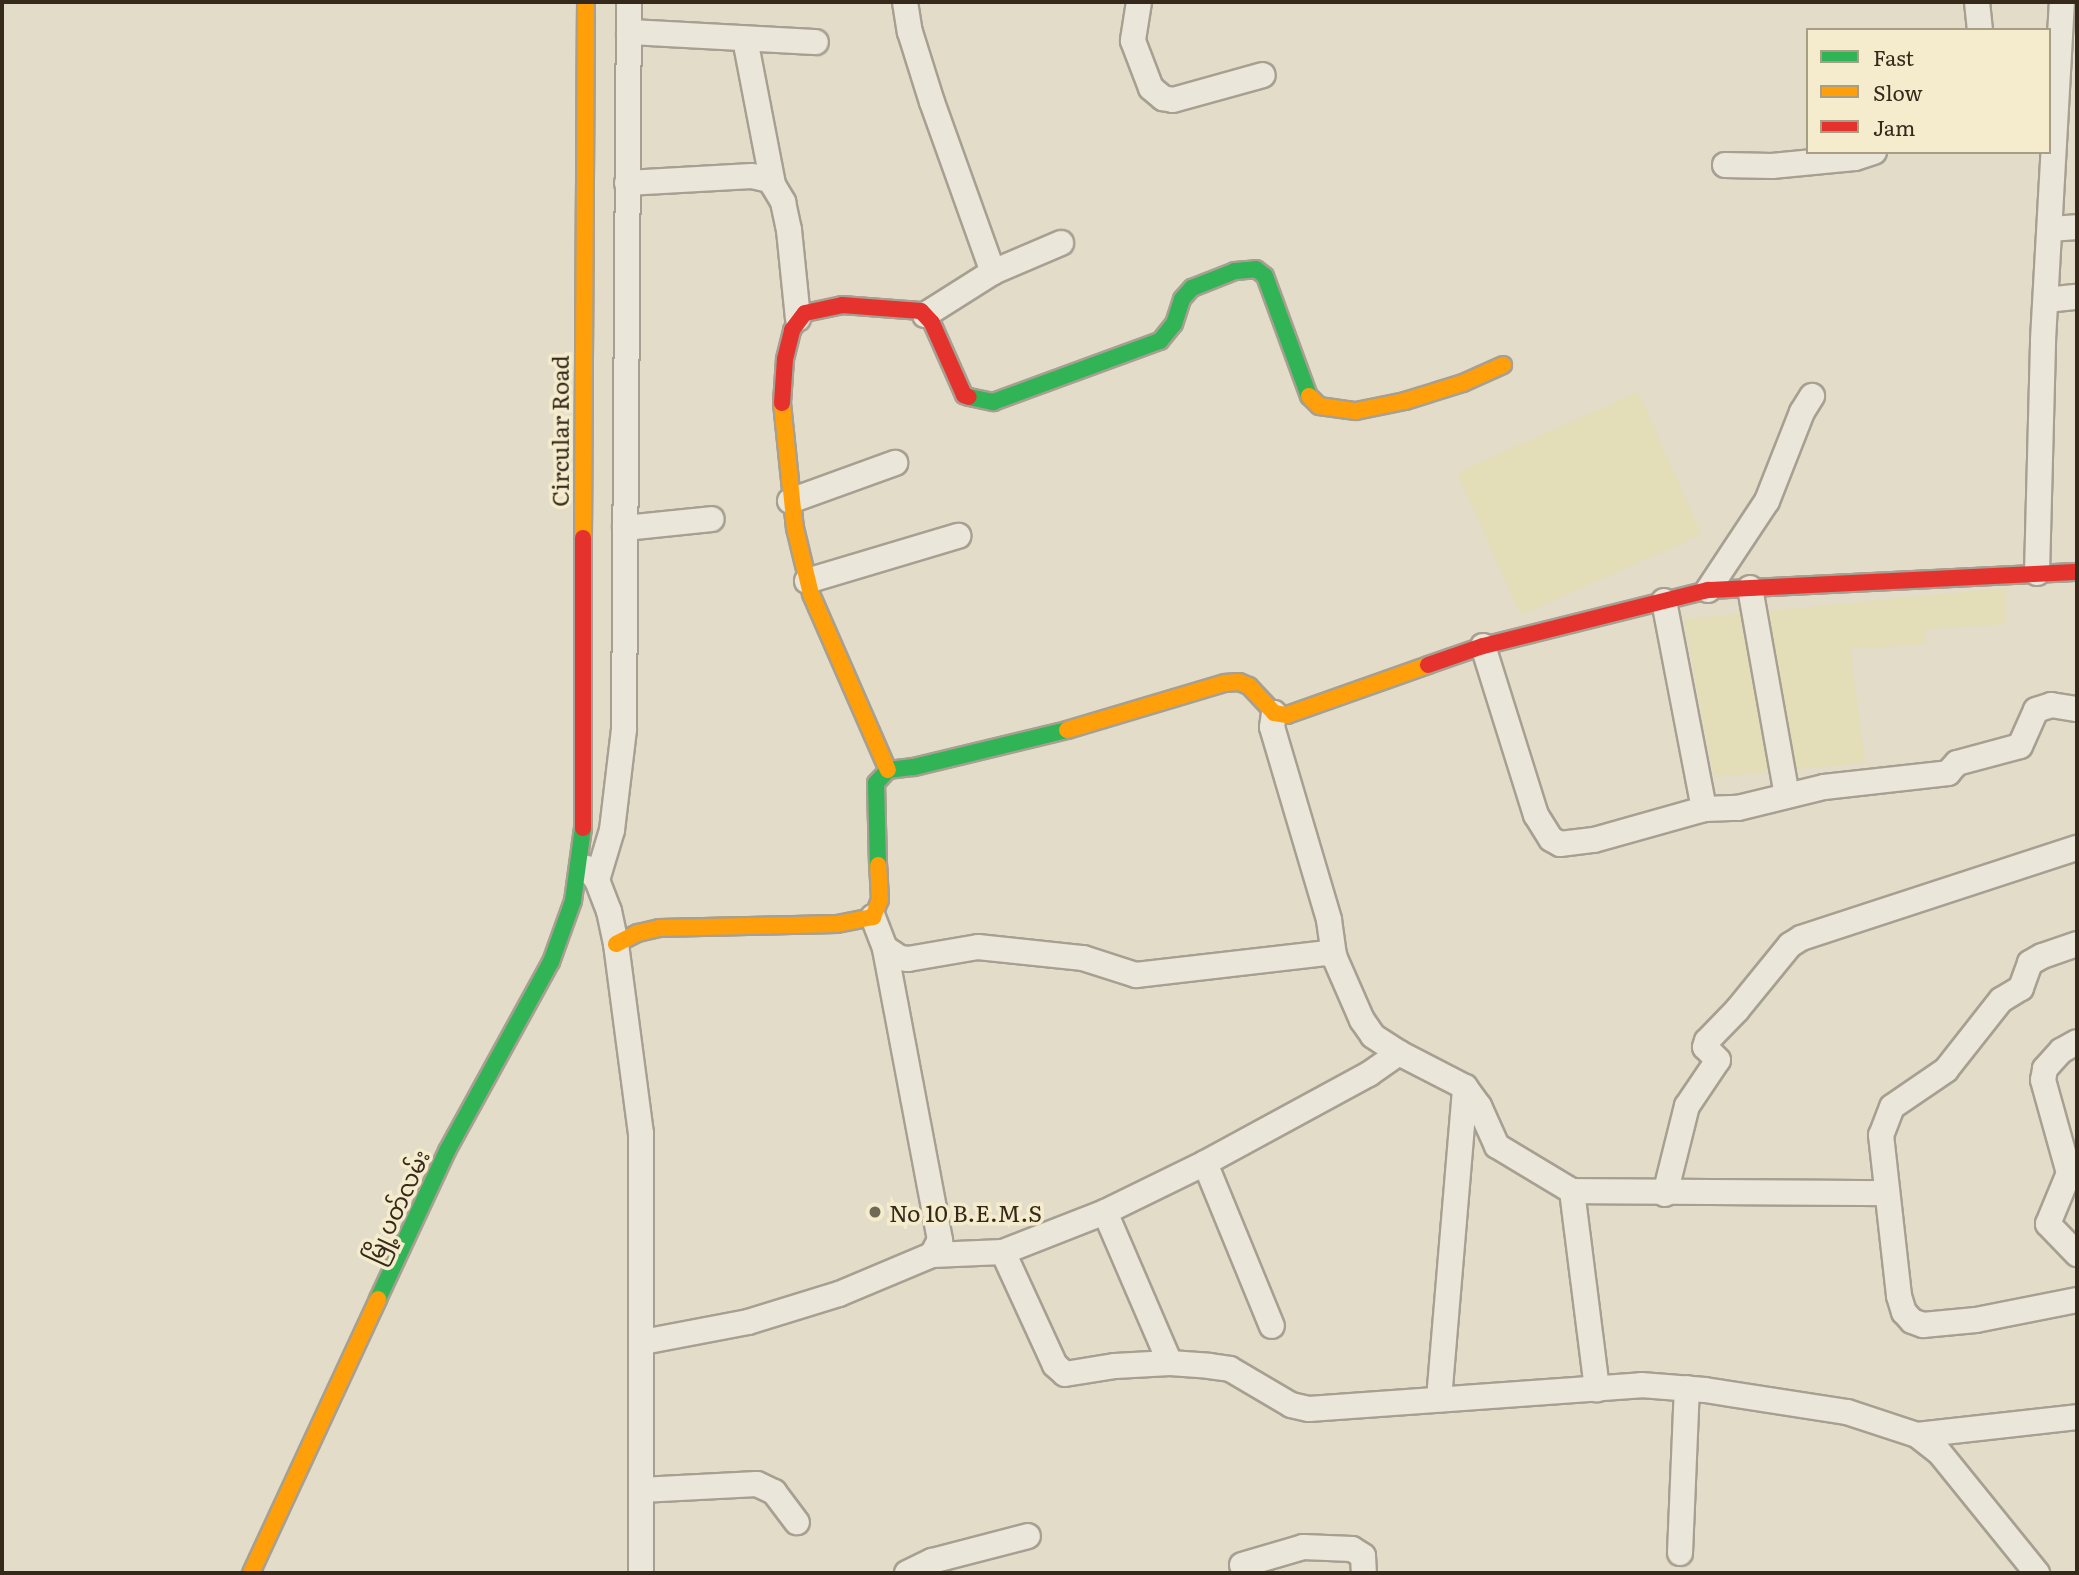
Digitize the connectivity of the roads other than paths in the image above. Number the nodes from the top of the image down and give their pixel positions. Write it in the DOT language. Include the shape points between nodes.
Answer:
graph roads {
  1 [pos="586,2"];
  2 [pos="629,2"];
  3 [pos="905,2"];
  4 [pos="1139,2"];
  5 [pos="1977,2"];
  6 [pos="2062,2"];
  7 [pos="1980,28"];
  8 [pos="629,32"];
  9 [pos="745,39"];
  10 [pos="816,42"];
  11 [pos="1263,75"];
  12 [pos="1868,154"];
  13 [pos="1725,165"];
  14 [pos="627,184"];
  15 [pos="773,184"];
  16 [pos="2077,228"];
  17 [pos="2050,229"];
  18 [pos="1061,243"];
  19 [pos="993,272"];
  20 [pos="2077,297"];
  21 [pos="2046,300"];
  22 [pos="925,315"];
  23 [pos="799,319"];
  24 [pos="1503,365"];
  25 [pos="1812,396"];
  26 [pos="895,463"];
  27 [pos="790,501"];
  28 [pos="712,519"];
  29 [pos="625,528"];
  30 [pos="958,536"];
  31 [pos="2077,572"];
  32 [pos="2037,573"];
  33 [pos="807,581"];
  34 [pos="1750,588"];
  35 [pos="1708,590"];
  36 [pos="1664,601"];
  37 [pos="1483,646"];
  38 [pos="2077,709"];
  39 [pos="1274,713"];
  40 [pos="888,770"];
  41 [pos="1787,796"];
  42 [pos="1704,809"];
  43 [pos="2077,848"];
  44 [pos="580,860"];
  45 [pos="597,880"];
  46 [pos="873,917"];
  47 [pos="616,944"];
  48 [pos="2077,944"];
  49 [pos="885,948"];
  50 [pos="1334,956"];
  51 [pos="2077,1042"];
  52 [pos="1399,1053"];
  53 [pos="1465,1087"];
  54 [pos="1205,1163"];
  55 [pos="1572,1192"];
  56 [pos="1886,1193"];
  57 [pos="1665,1194"];
  58 [pos="1105,1212"];
  59 [pos="1003,1252"];
  60 [pos="2077,1254"];
  61 [pos="932,1255"];
  62 [pos="2077,1300"];
  63 [pos="1272,1326"];
  64 [pos="643,1342"];
  65 [pos="1170,1363"];
  66 [pos="1687,1388"];
  67 [pos="1597,1389"];
  68 [pos="1439,1399"];
  69 [pos="2077,1417"];
  70 [pos="1917,1435"];
  71 [pos="641,1490"];
  72 [pos="797,1521"];
  73 [pos="1028,1536"];
  74 [pos="1679,1553"];
  75 [pos="1242,1564"];
  76 [pos="251,1573"];
  77 [pos="641,1573"];
  78 [pos="907,1573"];
  79 [pos="1364,1573"];
  80 [pos="2037,1573"];
  1 -- 44 [label="street, Circular Road" via="584,812"];
  2 -- 8 [label="street"];
  3 -- 19 [label="street" via="932,102"];
  4 -- 11 [label="street" via="1133,41 1151,88 1163,98 1172,100"];
  5 -- 7 [label="street"];
  6 -- 17 [label="street"];
  8 -- 9 [label="street"];
  8 -- 14 [label="street"];
  9 -- 10 [label="street"];
  9 -- 15 [label="street"];
  12 -- 13 [label="street" via="1772,166"];
  14 -- 15 [label="street" via="752,176 765,177"];
  14 -- 29 [label="street"];
  15 -- 23 [label="street" via="783,202 789,230"];
  16 -- 17 [label="street"];
  17 -- 21 [label="street"];
  18 -- 19 [label="street"];
  19 -- 22 [label="street"];
  20 -- 21 [label="street"];
  21 -- 32 [label="street"];
  22 -- 23 [label="street" via="914,309 842,305 822,307"];
  22 -- 24 [label="street" via="964,394 982,402 1002,399 1160,341 1192,288 1248,269 1262,271 1309,396 1328,410 1356,411 1405,401"];
  23 -- 27 [label="street" via="785,359 781,418"];
  25 -- 35 [label="street" via="1801,412 1767,501"];
  26 -- 27 [label="street"];
  27 -- 33 [label="street"];
  28 -- 29 [label="street"];
  29 -- 45 [label="street" via="624,729 612,830"];
  30 -- 33 [label="street"];
  31 -- 32 [label="street"];
  32 -- 34 [label="street"];
  33 -- 40 [label="street"];
  34 -- 35 [label="street"];
  34 -- 41 [label="street"];
  35 -- 36 [label="street"];
  36 -- 37 [label="street"];
  36 -- 42 [label="street"];
  37 -- 39 [label="street" via="1287,715"];
  37 -- 42 [label="street" via="1536,815 1550,839 1560,844 1594,840"];
  38 -- 41 [label="street" via="2050,705 2036,710 2020,747 1958,762 1948,773 1824,787"];
  39 -- 40 [label="street" via="1248,686 1225,684 1075,728"];
  39 -- 50 [label="street" via="1272,727 1329,920"];
  40 -- 46 [label="street" via="876,783 880,900"];
  41 -- 42 [label="street" via="1738,808"];
  43 -- 57 [label="street" via="1790,945 1707,1041 1705,1047 1718,1060 1687,1105"];
  44 -- 45 [label="street"];
  44 -- 76 [label="street, မြို့ပတ်လမ်း" via="570,913 551,962 447,1151"];
  45 -- 47 [label="street"];
  46 -- 47 [label="street" via="837,924 659,928"];
  46 -- 49 [label="street"];
  47 -- 64 [label="street" via="641,1133"];
  48 -- 56 [label="street" via="2030,963 2021,988 2001,1000 1946,1070 1892,1107 1881,1135"];
  49 -- 50 [label="street" via="908,959 978,947 1071,956 1136,975 1316,954"];
  49 -- 61 [label="street" via="940,1241"];
  50 -- 52 [label="street" via="1366,1028"];
  51 -- 60 [label="street" via="2061,1051 2045,1069 2043,1080 2069,1173 2048,1224"];
  52 -- 53 [label="street"];
  52 -- 54 [label="street"];
  53 -- 55 [label="street" via="1497,1146"];
  53 -- 68 [label="street"];
  54 -- 58 [label="street"];
  54 -- 63 [label="street"];
  55 -- 57 [label="street"];
  55 -- 67 [label="street"];
  56 -- 57 [label="street"];
  56 -- 62 [label="street" via="1899,1296 1912,1321 1923,1325 1976,1321"];
  58 -- 59 [label="street"];
  58 -- 65 [label="street"];
  59 -- 61 [label="street"];
  59 -- 65 [label="street" via="1055,1365 1065,1374"];
  61 -- 64 [label="street" via="839,1294 748,1322"];
  64 -- 71 [label="street"];
  65 -- 68 [label="street" via="1230,1369 1291,1405 1309,1409"];
  66 -- 67 [label="street" via="1641,1385"];
  66 -- 70 [label="street" via="1847,1412"];
  66 -- 74 [label="street"];
  67 -- 68 [label="street"];
  69 -- 70 [label="street"];
  70 -- 80 [label="street" via="1939,1452"];
  71 -- 72 [label="street" via="757,1484 774,1492"];
  71 -- 77 [label="street"];
  73 -- 78 [label="street" via="932,1561"];
  75 -- 79 [label="street" via="1303,1547 1352,1549 1363,1556"];
}
